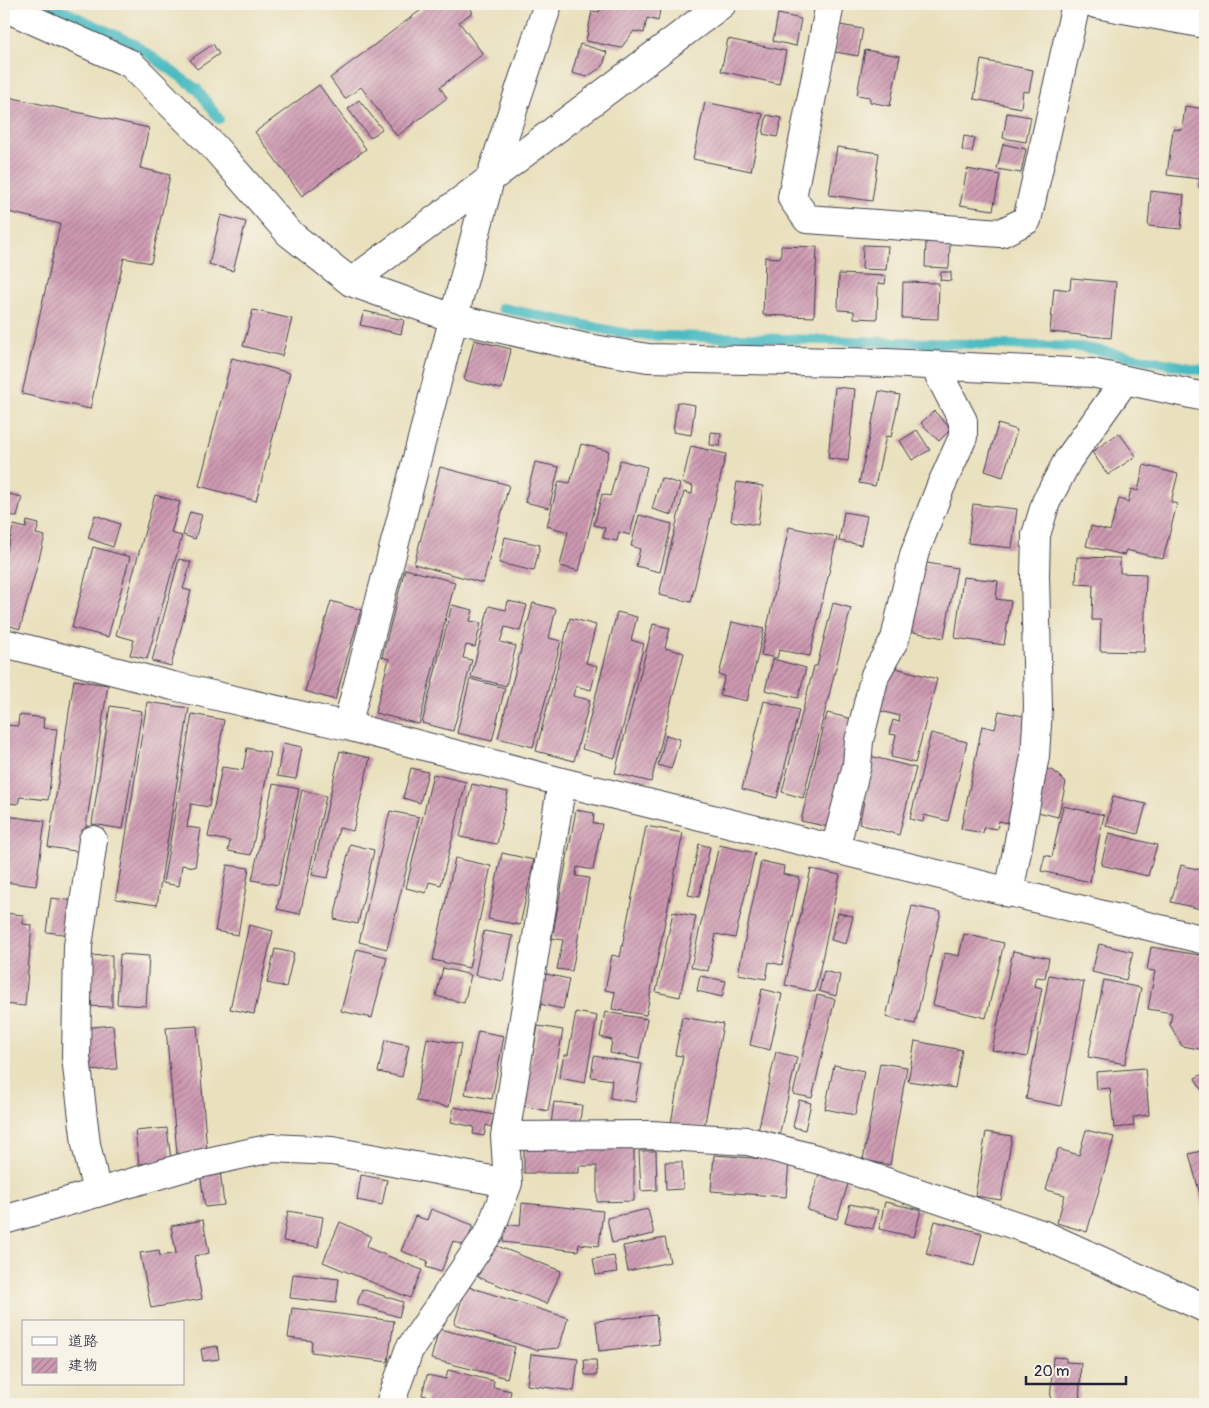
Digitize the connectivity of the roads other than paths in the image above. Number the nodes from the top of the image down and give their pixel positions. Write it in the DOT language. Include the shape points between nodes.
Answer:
graph roads {
  1 [pos="548,4"];
  2 [pos="722,4"];
  3 [pos="830,4"];
  4 [pos="1076,4"];
  5 [pos="1096,4"];
  6 [pos="4,7"];
  7 [pos="1205,24"];
  8 [pos="490,180"];
  9 [pos="350,282"];
  10 [pos="453,318"];
  11 [pos="934,365"];
  12 [pos="1125,380"];
  13 [pos="1205,396"];
  14 [pos="4,643"];
  15 [pos="347,726"];
  16 [pos="562,782"];
  17 [pos="92,840"];
  18 [pos="835,849"];
  19 [pos="1009,892"];
  20 [pos="1205,940"];
  21 [pos="505,1136"];
  22 [pos="508,1184"];
  23 [pos="97,1192"];
  24 [pos="4,1220"];
  25 [pos="1205,1308"];
  26 [pos="390,1404"];
  1 -- 8 [label="street"];
  2 -- 8 [label="street"];
  3 -- 4 [label="street" via="792,198 807,220 1000,233 1028,220"];
  5 -- 7 [label="street"];
  6 -- 9 [label="street" via="130,64 214,148 289,233"];
  8 -- 9 [label="street"];
  8 -- 10 [label="street"];
  9 -- 10 [label="street"];
  10 -- 11 [label="street" via="648,358"];
  10 -- 15 [label="street"];
  11 -- 12 [label="street" via="1092,373"];
  11 -- 18 [label="street" via="963,421 963,437 914,555 895,639 875,674 859,741 857,765"];
  12 -- 13 [label="street"];
  12 -- 19 [label="street" via="1068,460 1046,502 1036,535 1038,708 1035,756"];
  14 -- 15 [label="street"];
  15 -- 16 [label="street"];
  16 -- 18 [label="street"];
  16 -- 21 [label="street"];
  17 -- 23 [label="street" via="78,946 76,1056 86,1144"];
  18 -- 19 [label="street"];
  19 -- 20 [label="street"];
  21 -- 22 [label="street"];
  21 -- 25 [label="street" via="651,1135 748,1141 824,1161 1044,1236"];
  22 -- 23 [label="street" via="332,1151 272,1148 185,1167"];
  22 -- 26 [label="street" via="490,1232 409,1350"];
  23 -- 24 [label="street"];
}
